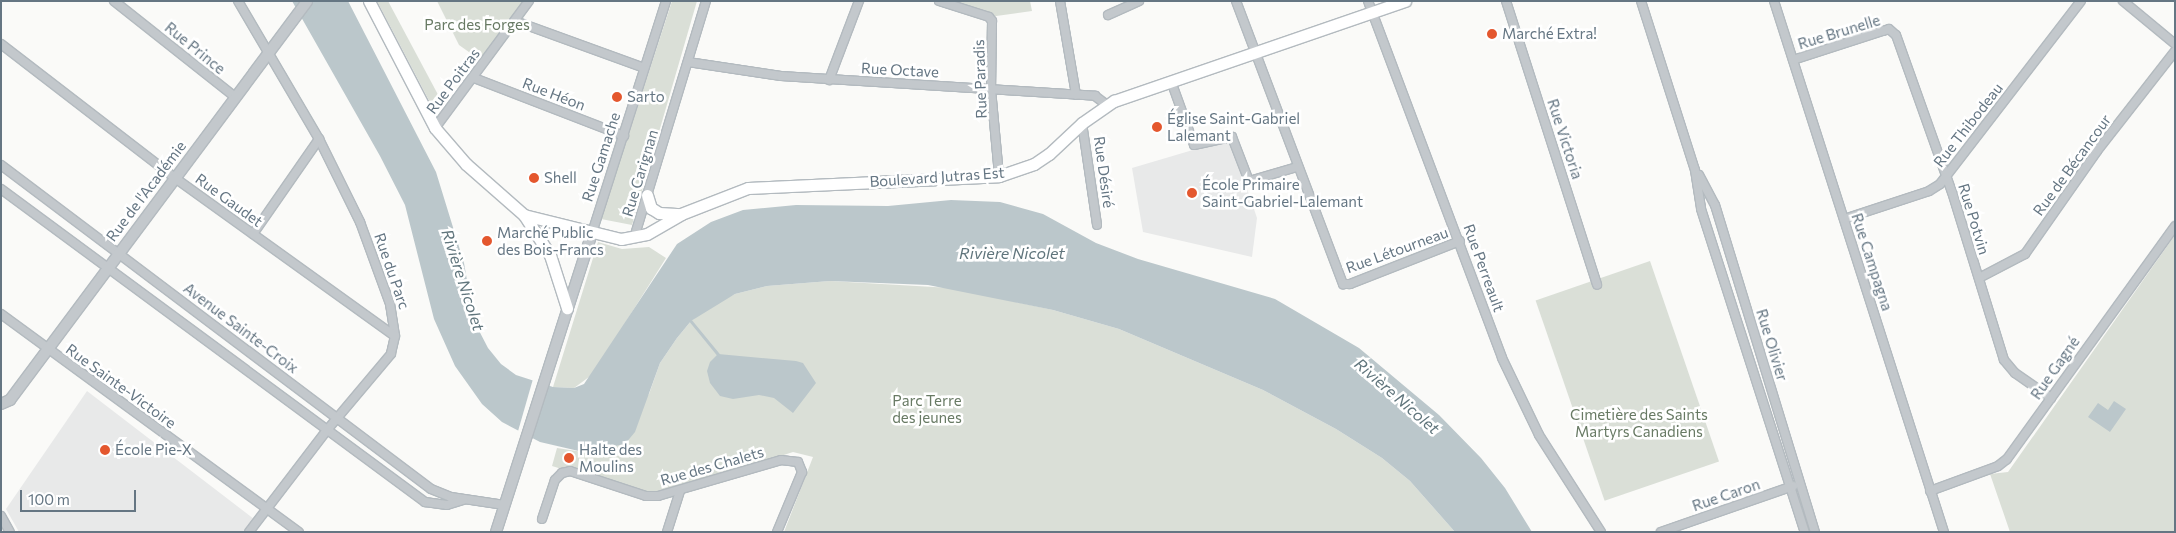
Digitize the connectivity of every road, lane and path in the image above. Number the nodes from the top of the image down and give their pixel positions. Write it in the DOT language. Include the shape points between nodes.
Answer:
graph roads {
  1 [pos="114,1"];
  2 [pos="238,1"];
  3 [pos="307,1"];
  4 [pos="369,1"];
  5 [pos="529,1"];
  6 [pos="666,1"];
  7 [pos="706,1"];
  8 [pos="859,1"];
  9 [pos="939,1"];
  10 [pos="1060,1"];
  11 [pos="1140,1"];
  12 [pos="1236,1"];
  13 [pos="1405,1"];
  14 [pos="1506,1"];
  15 [pos="1641,1"];
  16 [pos="1774,1"];
  17 [pos="2081,1"];
  18 [pos="2123,1"];
  19 [pos="958,4"];
  20 [pos="1128,4"];
  21 [pos="1370,7"];
  22 [pos="1108,15"];
  23 [pos="515,21"];
  24 [pos="1892,32"];
  25 [pos="1,44"];
  26 [pos="2175,44"];
  27 [pos="2175,51"];
  28 [pos="1255,52"];
  29 [pos="268,53"];
  30 [pos="1793,60"];
  31 [pos="688,62"];
  32 [pos="644,68"];
  33 [pos="474,78"];
  34 [pos="829,80"];
  35 [pos="1172,81"];
  36 [pos="991,89"];
  37 [pos="1076,95"];
  38 [pos="235,97"];
  39 [pos="1107,105"];
  40 [pos="1082,124"];
  41 [pos="434,128"];
  42 [pos="624,136"];
  43 [pos="319,139"];
  44 [pos="1,165"];
  45 [pos="1298,167"];
  46 [pos="1696,170"];
  47 [pos="999,176"];
  48 [pos="1946,176"];
  49 [pos="175,178"];
  50 [pos="1,189"];
  51 [pos="647,195"];
  52 [pos="681,214"];
  53 [pos="524,215"];
  54 [pos="1844,219"];
  55 [pos="1097,225"];
  56 [pos="2175,226"];
  57 [pos="592,233"];
  58 [pos="253,234"];
  59 [pos="634,238"];
  60 [pos="1460,241"];
  61 [pos="119,253"];
  62 [pos="108,268"];
  63 [pos="1978,278"];
  64 [pos="1597,285"];
  65 [pos="567,308"];
  66 [pos="1,314"];
  67 [pos="396,336"];
  68 [pos="47,350"];
  69 [pos="2051,398"];
  70 [pos="5,402"];
  71 [pos="1,411"];
  72 [pos="338,417"];
  73 [pos="327,430"];
  74 [pos="1800,483"];
  75 [pos="1790,486"];
  76 [pos="680,491"];
  77 [pos="1930,491"];
  78 [pos="470,499"];
  79 [pos="504,505"];
  80 [pos="267,508"];
  81 [pos="1,516"];
  82 [pos="542,519"];
  83 [pos="10,532"];
  84 [pos="249,532"];
  85 [pos="299,532"];
  86 [pos="496,532"];
  87 [pos="667,532"];
  88 [pos="777,532"];
  89 [pos="1601,532"];
  90 [pos="1661,532"];
  91 [pos="1805,532"];
  92 [pos="1815,532"];
  93 [pos="1944,532"];
  1 -- 38 [label="street, Rue Prince"];
  2 -- 29 [label="street, Rue du Parc"];
  3 -- 29 [label="street, Rue de l'Académie"];
  4 -- 41 [label="main road"];
  5 -- 23 [label="street, Rue Poitras"];
  6 -- 32 [label="street, Rue Gamache"];
  7 -- 31 [label="street, Rue Carignan"];
  8 -- 34 [label="street"];
  9 -- 19 [label="street"];
  10 -- 37 [label="street"];
  11 -- 20 [label="street"];
  12 -- 28 [label="street"];
  13 -- 21 [label="main road, Boulevard Jutras Est"];
  14 -- 64 [label="street, Rue Victoria"];
  15 -- 46 [label="street, Rue Olivier"];
  16 -- 30 [label="street, Rue Campagna"];
  17 -- 48 [label="street, Rue Thibodeau"];
  18 -- 26 [label="street"];
  19 -- 36 [label="street, Rue Paradis" via="992,21"];
  20 -- 22 [label="street"];
  21 -- 28 [label="main road, Boulevard Jutras Est"];
  21 -- 60 [label="street, Rue Perreault"];
  23 -- 32 [label="street"];
  23 -- 33 [label="street, Rue Poitras"];
  24 -- 30 [label="street, Rue Brunelle" via="1883,31"];
  24 -- 48 [label="street, Rue Potvin"];
  25 -- 49 [label="street, Rue Gaudet"];
  27 -- 63 [label="street, Rue de Bécancour" via="2097,151 2025,254"];
  28 -- 35 [label="main road, Boulevard Jutras Est"];
  28 -- 45 [label="street"];
  29 -- 38 [label="street, Rue de l'Académie"];
  29 -- 43 [label="street, Rue du Parc"];
  30 -- 54 [label="street, Rue Campagna"];
  31 -- 34 [label="street, Rue Octave"];
  31 -- 51 [label="street, Rue Carignan"];
  32 -- 42 [label="street, Rue Gamache"];
  33 -- 41 [label="street, Rue Poitras"];
  33 -- 42 [label="street, Rue Héon"];
  34 -- 36 [label="street, Rue Octave"];
  35 -- 39 [label="main road, Boulevard Jutras Est"];
  35 -- 45 [label="street" via="1192,143 1197,145 1232,137 1248,180"];
  36 -- 37 [label="street, Rue Octave"];
  36 -- 47 [label="street, Rue Paradis"];
  37 -- 39 [label="street, Rue Octave" via="1095,96"];
  38 -- 49 [label="street, Rue de l'Académie"];
  39 -- 40 [label="main road, Boulevard Jutras Est"];
  40 -- 47 [label="main road, Boulevard Jutras Est" via="1034,164"];
  40 -- 55 [label="street, Rue Désiré"];
  41 -- 53 [label="main road" via="447,145"];
  42 -- 57 [label="street, Rue Gamache"];
  43 -- 58 [label="street"];
  43 -- 67 [label="street, Rue du Parc" via="360,222 390,304"];
  44 -- 61 [label="street, Avenue Sainte-Croix"];
  45 -- 60 [label="street, Rue Létourneau" via="1343,284"];
  46 -- 74 [label="street, Rue Olivier" via="1714,205"];
  46 -- 75 [label="street, Rue Olivier" via="1701,209"];
  47 -- 52 [label="main road, Boulevard Jutras Est" via="748,188"];
  48 -- 54 [label="street, Rue Thibodeau" via="1929,191"];
  48 -- 63 [label="street, Rue Potvin"];
  49 -- 58 [label="street, Rue Gaudet"];
  49 -- 61 [label="street, Rue de l'Académie"];
  50 -- 62 [label="street, Avenue Sainte-Croix"];
  51 -- 52 [label="main road" via="651,208 659,214"];
  51 -- 59 [label="street, Rue Carignan"];
  52 -- 59 [label="main road, Boulevard Jutras Est" via="660,228"];
  53 -- 57 [label="main road, Boulevard Jutras Est"];
  53 -- 65 [label="main road" via="550,255"];
  54 -- 77 [label="street, Rue Campagna"];
  56 -- 69 [label="street, Rue Gagné"];
  57 -- 59 [label="main road, Boulevard Jutras Est"];
  57 -- 65 [label="street, Rue Gamache"];
  58 -- 67 [label="street, Rue Gaudet"];
  60 -- 89 [label="street, Rue Perreault" via="1502,358 1526,412"];
  61 -- 62 [label="street, Rue de l'Académie"];
  61 -- 72 [label="street, Avenue Sainte-Croix"];
  62 -- 68 [label="street, Rue de l'Académie"];
  62 -- 73 [label="street, Avenue Sainte-Croix"];
  63 -- 69 [label="street, Rue Potvin" via="2008,368"];
  65 -- 79 [label="street, Rue Gamache"];
  66 -- 68 [label="street, Rue Sainte-Victoire"];
  67 -- 72 [label="street" via="391,354"];
  68 -- 70 [label="street, Rue de l'Académie"];
  68 -- 80 [label="street, Rue Sainte-Victoire"];
  69 -- 77 [label="street, Rue Gagné" via="2008,459 1998,466"];
  70 -- 71 [label="street, Rue de l'Académie"];
  72 -- 73 [label="street"];
  72 -- 78 [label="street, Avenue Sainte-Croix" via="431,489 450,497"];
  73 -- 78 [label="street, Avenue Sainte-Croix" via="425,502 447,505"];
  73 -- 80 [label="street"];
  74 -- 75 [label="street, Rue Caron"];
  74 -- 92 [label="street, Rue Olivier"];
  75 -- 90 [label="street, Rue Caron"];
  75 -- 91 [label="street, Rue Olivier"];
  76 -- 82 [label="street, Rue des Chalets" via="646,496 570,471 557,476"];
  76 -- 87 [label="street"];
  76 -- 88 [label="street, Rue des Chalets" via="781,460 798,462 803,467"];
  77 -- 93 [label="street, Rue Campagna"];
  78 -- 79 [label="street, Avenue Sainte-Croix"];
  79 -- 86 [label="street"];
  80 -- 84 [label="street"];
  80 -- 85 [label="street, Rue Sainte-Victoire"];
  81 -- 83 [label="street"];
}
